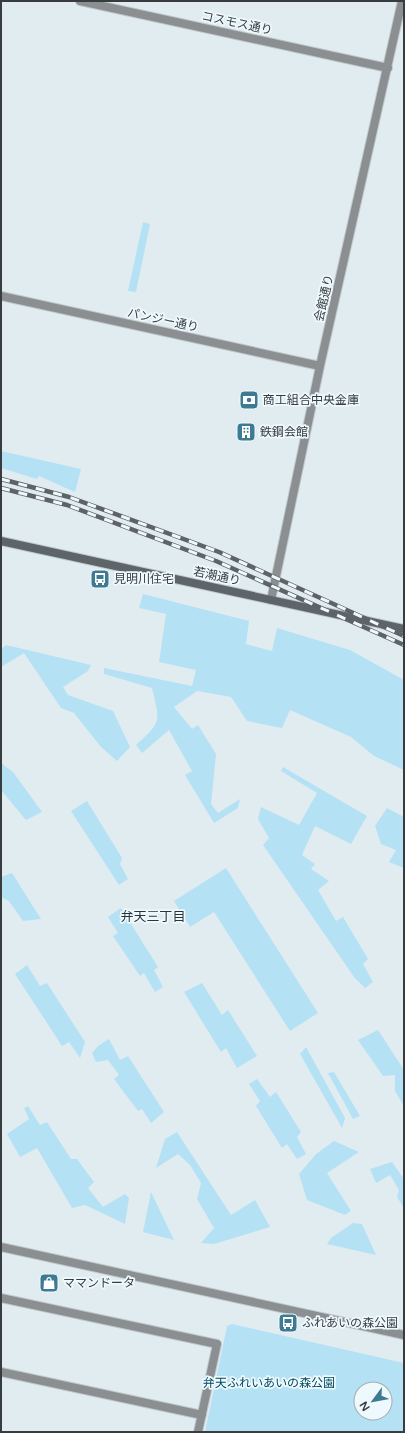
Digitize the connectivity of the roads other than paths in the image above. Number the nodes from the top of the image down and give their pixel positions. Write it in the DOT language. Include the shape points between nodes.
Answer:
graph roads {
  1 [pos="80,1"];
  2 [pos="402,1"];
  3 [pos="388,68"];
  4 [pos="1,296"];
  5 [pos="320,366"];
  6 [pos="1,541"];
  7 [pos="271,600"];
  8 [pos="404,629"];
  9 [pos="1,1248"];
  10 [pos="1,1298"];
  11 [pos="404,1335"];
  12 [pos="1,1372"];
  13 [pos="202,1415"];
  14 [pos="198,1432"];
  1 -- 3 [label="street, コスモス通り"];
  2 -- 3 [label="street, 会館通り"];
  3 -- 5 [label="street, 会館通り"];
  4 -- 5 [label="street, パンジー通り"];
  5 -- 7 [label="street, 会館通り"];
  6 -- 7 [label="main road, 若潮通り"];
  7 -- 8 [label="main road, 若潮通り"];
  9 -- 11 [label="street"];
  10 -- 13 [label="street" via="217,1344"];
  12 -- 13 [label="street"];
  13 -- 14 [label="street"];
}
